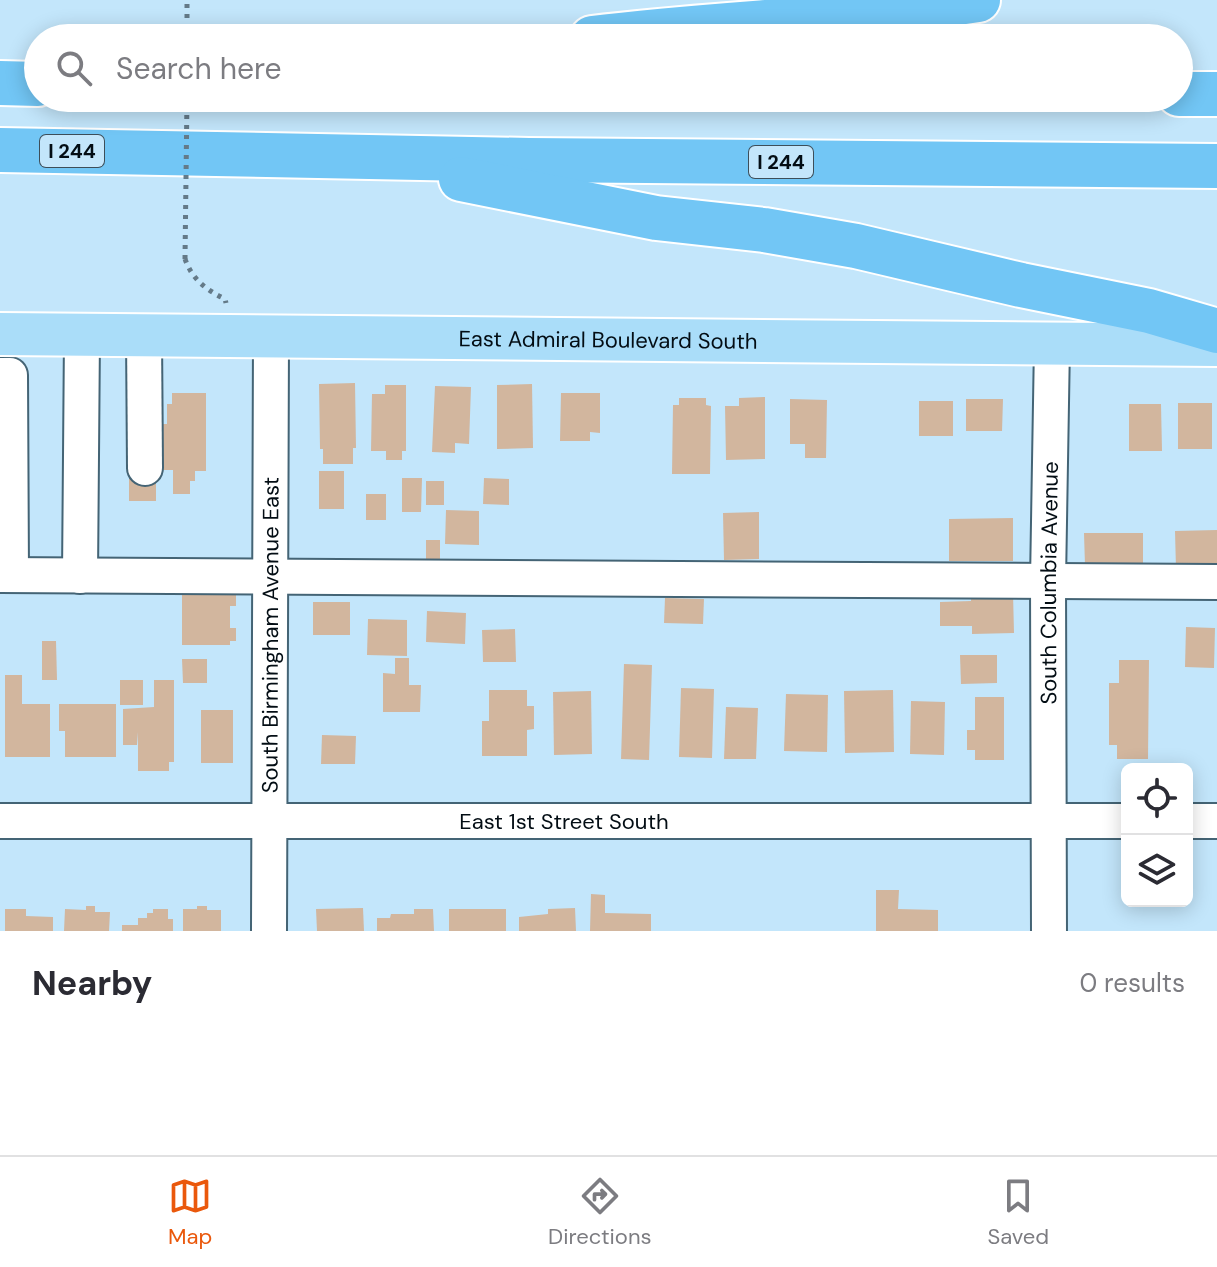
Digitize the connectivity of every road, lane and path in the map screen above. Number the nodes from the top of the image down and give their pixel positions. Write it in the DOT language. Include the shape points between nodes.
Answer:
graph roads {
  1 [pos="187,0"];
  2 [pos="978,0"];
  3 [pos="187,24"];
  4 [pos="716,24"];
  5 [pos="0,83"];
  6 [pos="24,84"];
  7 [pos="1193,94"];
  8 [pos="1217,94"];
  9 [pos="187,112"];
  10 [pos="0,150"];
  11 [pos="345,156"];
  12 [pos="1217,166"];
  13 [pos="228,307"];
  14 [pos="1217,331"];
  15 [pos="0,334"];
  16 [pos="82,335"];
  17 [pos="144,336"];
  18 [pos="271,337"];
  19 [pos="1052,344"];
  20 [pos="1217,345"];
  21 [pos="0,375"];
  22 [pos="145,468"];
  23 [pos="6,575"];
  24 [pos="80,576"];
  25 [pos="270,577"];
  26 [pos="1048,581"];
  27 [pos="1217,582"];
  28 [pos="271,820"];
  29 [pos="0,821"];
  30 [pos="1050,821"];
  31 [pos="1121,821"];
  32 [pos="1193,821"];
  33 [pos="1217,821"];
  34 [pos="269,931"];
  35 [pos="1049,931"];
  1 -- 3 [label="path"];
  2 -- 4 [label="highway"];
  5 -- 6 [label="highway"];
  7 -- 8 [label="highway"];
  9 -- 13 [label="path, bridge" via="185,259 198,281 225,299"];
  10 -- 11 [label="highway, I 244"];
  11 -- 12 [label="highway, I 244"];
  11 -- 14 [label="highway" via="656,218 856,246"];
  15 -- 16 [label="main road, East Admiral Boulevard South"];
  16 -- 17 [label="main road, East Admiral Boulevard South"];
  16 -- 24 [label="street"];
  17 -- 18 [label="main road, East Admiral Boulevard South"];
  17 -- 22 [label="street"];
  18 -- 19 [label="main road, East Admiral Boulevard South"];
  18 -- 25 [label="street, South Birmingham Avenue East"];
  19 -- 20 [label="main road, East Admiral Boulevard South"];
  19 -- 26 [label="street, South Columbia Avenue"];
  21 -- 23 [label="street" via="10,375"];
  23 -- 24 [label="street"];
  24 -- 25 [label="street"];
  25 -- 26 [label="street"];
  25 -- 28 [label="street, South Birmingham Avenue East"];
  26 -- 27 [label="street"];
  26 -- 30 [label="street, South Columbia Avenue"];
  28 -- 29 [label="street, East 1st Street South"];
  28 -- 30 [label="street, East 1st Street South"];
  28 -- 34 [label="street, South Birmingham Avenue East"];
  30 -- 31 [label="street, East 1st Street South"];
  30 -- 35 [label="street, South Columbia Avenue"];
  32 -- 33 [label="street"];
}
